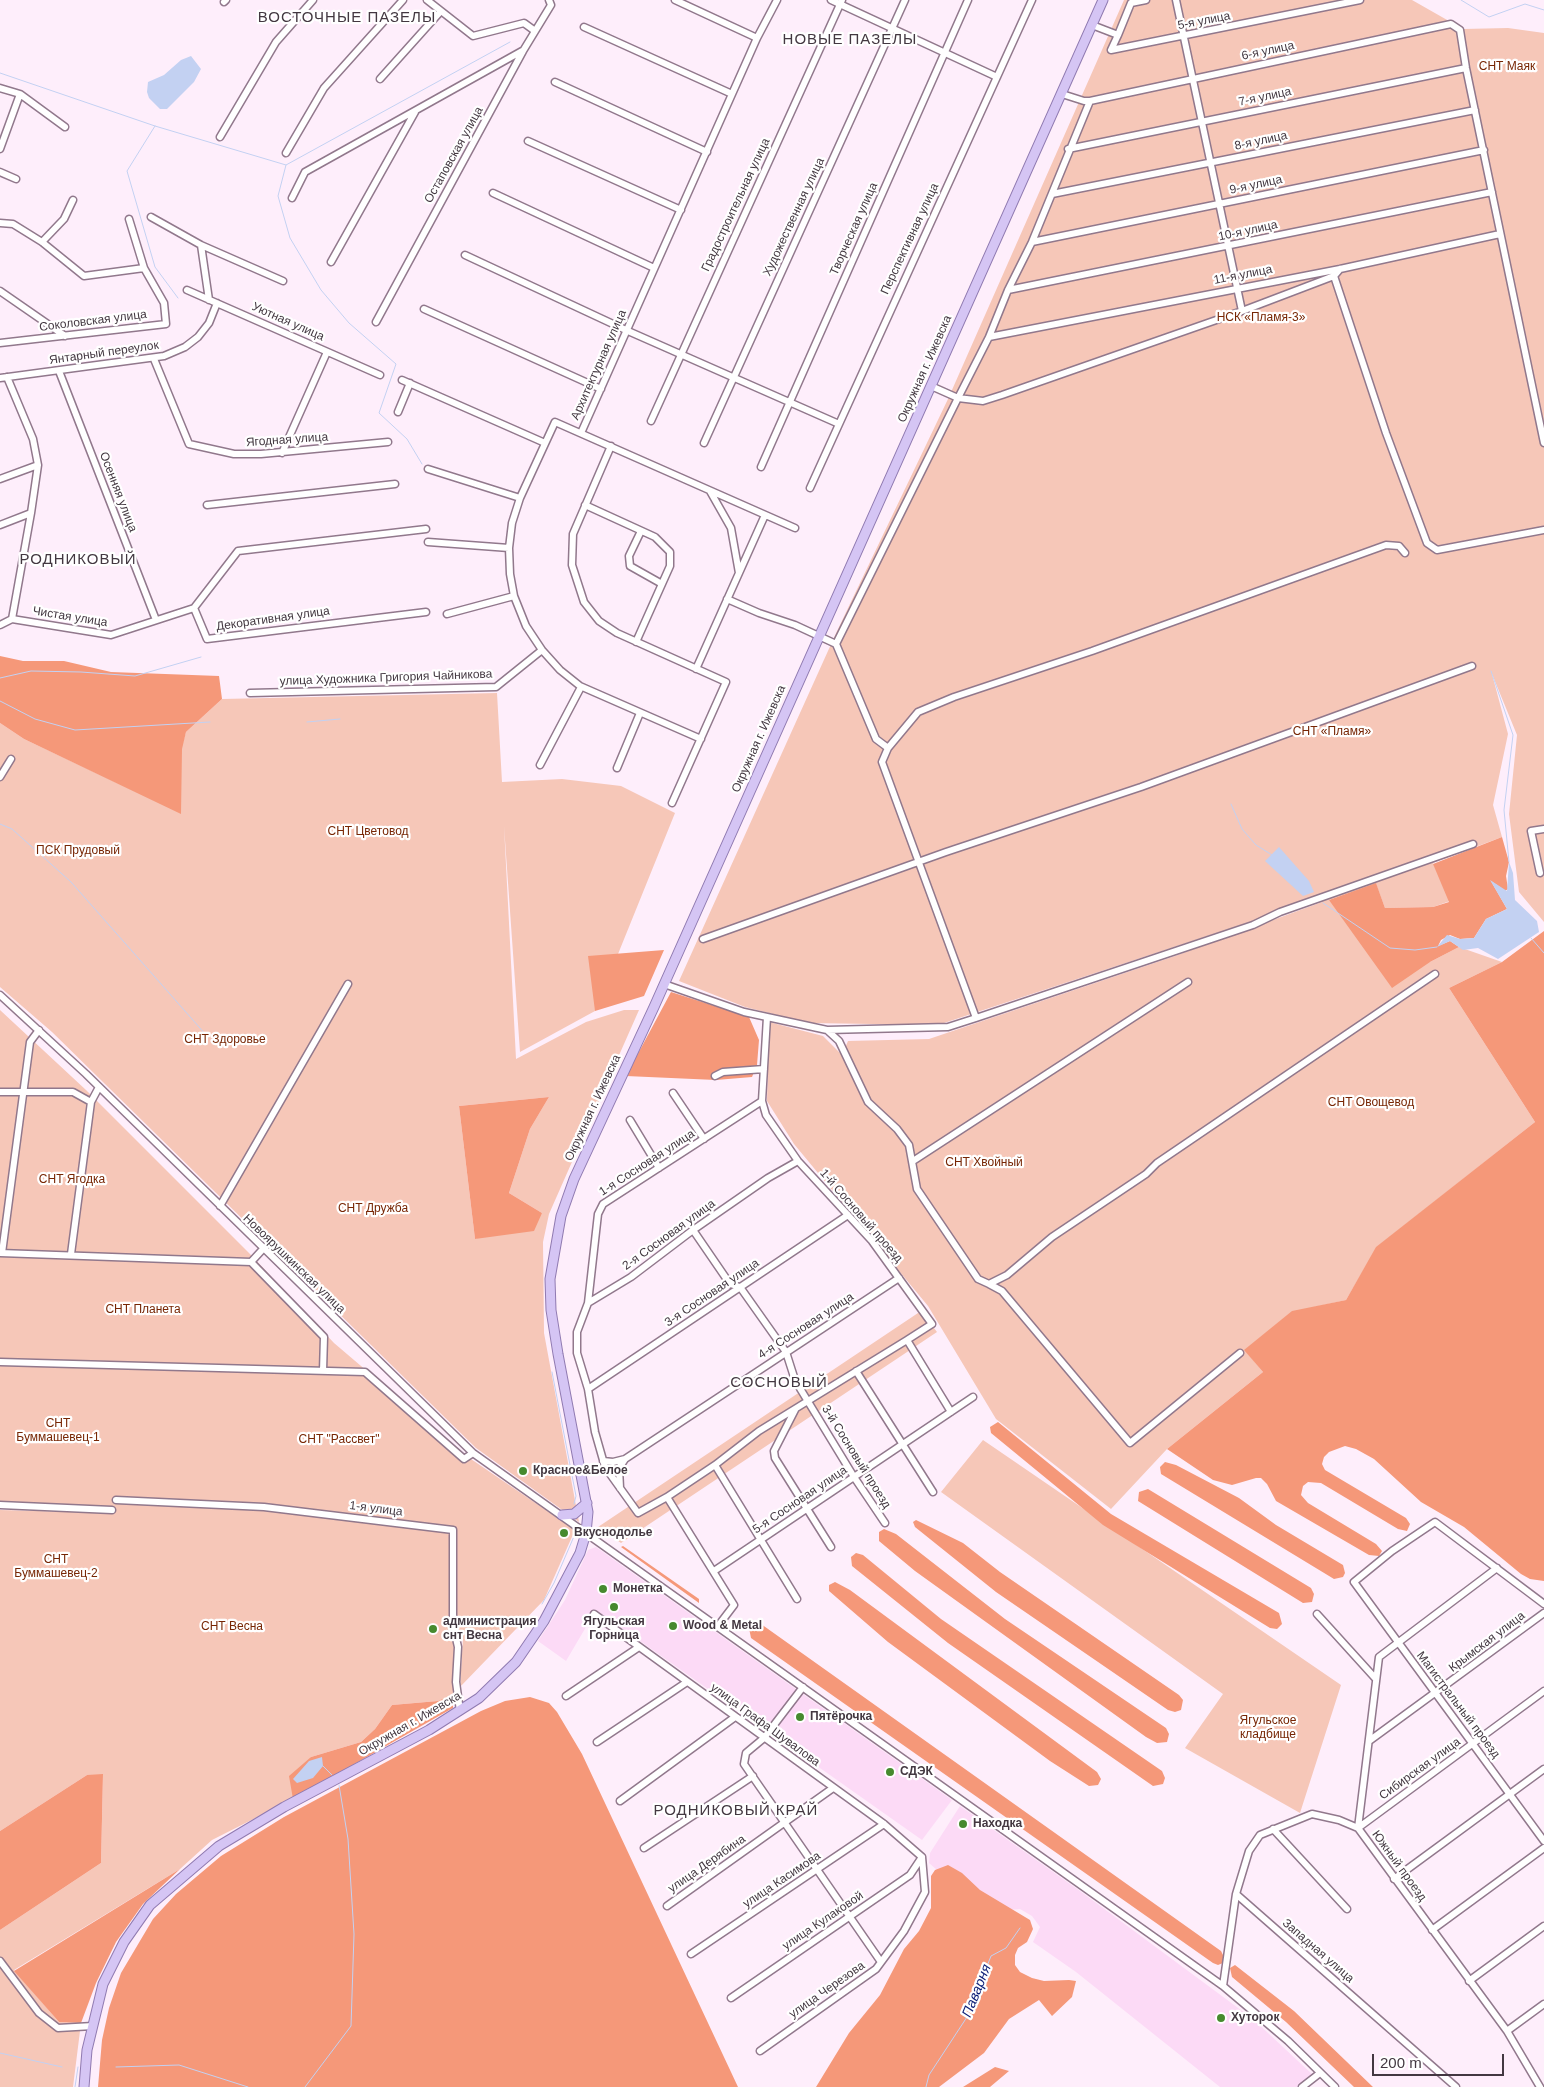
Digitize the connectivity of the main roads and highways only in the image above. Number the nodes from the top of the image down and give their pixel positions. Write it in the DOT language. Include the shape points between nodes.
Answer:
graph roads {
  1 [pos="1103,0"];
  2 [pos="587,1503"];
  3 [pos="562,1515"];
  4 [pos="84,2087"];
  1 -- 2 [label="main road, Окружная г. Ижевска" via="574,1179 561,1216 550,1279 551,1310"];
  2 -- 3 [label="main road" via="574,1514"];
  2 -- 4 [label="main road, Окружная г. Ижевска" via="586,1533 580,1553 544,1621 516,1662 479,1698 429,1730 284,1807 219,1846 150,1905 124,1942 103,1984 87,2050"];
}
